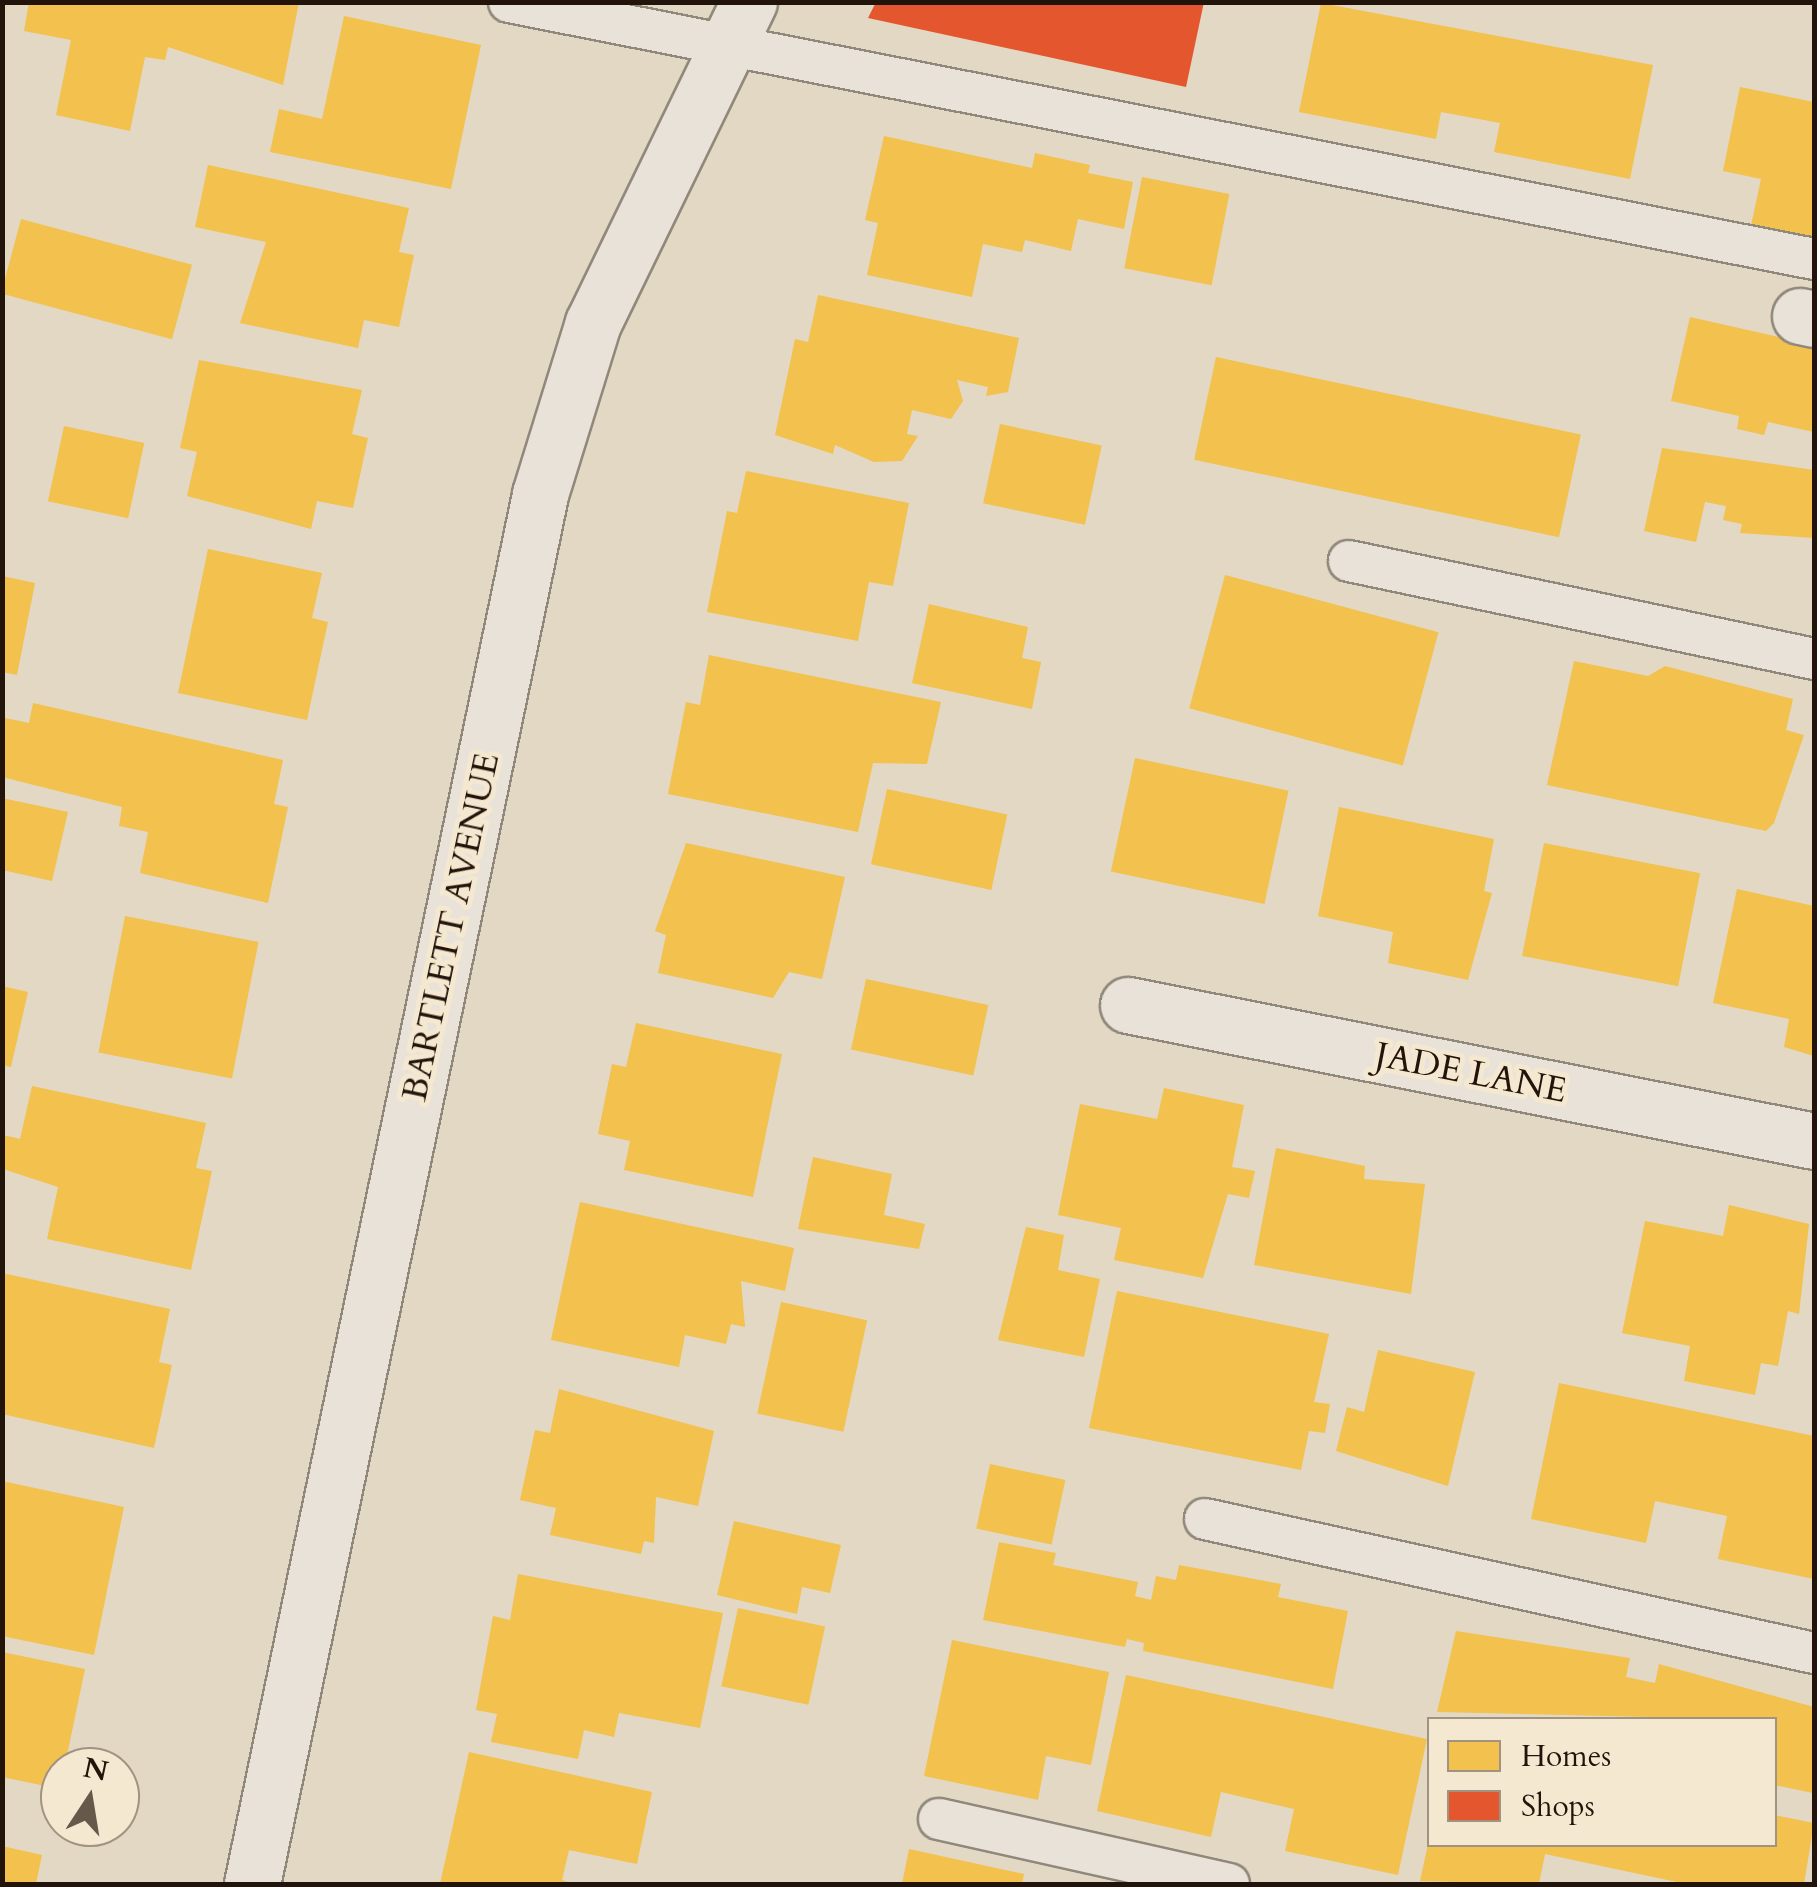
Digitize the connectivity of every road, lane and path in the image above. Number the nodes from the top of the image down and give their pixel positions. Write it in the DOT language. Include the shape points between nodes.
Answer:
graph roads {
  1 [pos="509,2"];
  2 [pos="737,25"];
  3 [pos="1814,259"];
  4 [pos="1349,561"];
  5 [pos="1814,659"];
  6 [pos="1128,1005"];
  7 [pos="1814,1142"];
  8 [pos="1206,1519"];
  9 [pos="1814,1652"];
  10 [pos="938,1820"];
  11 [pos="252,1884"];
  12 [pos="1230,1884"];
  1 -- 2 [label="lane"];
  2 -- 3 [label="lane"];
  2 -- 11 [label="street, BARTLETT AVENUE" via="593,322 540,494"];
  4 -- 5 [label="lane"];
  6 -- 7 [label="street, JADE LANE"];
  8 -- 9 [label="lane"];
  10 -- 12 [label="lane"];
}
